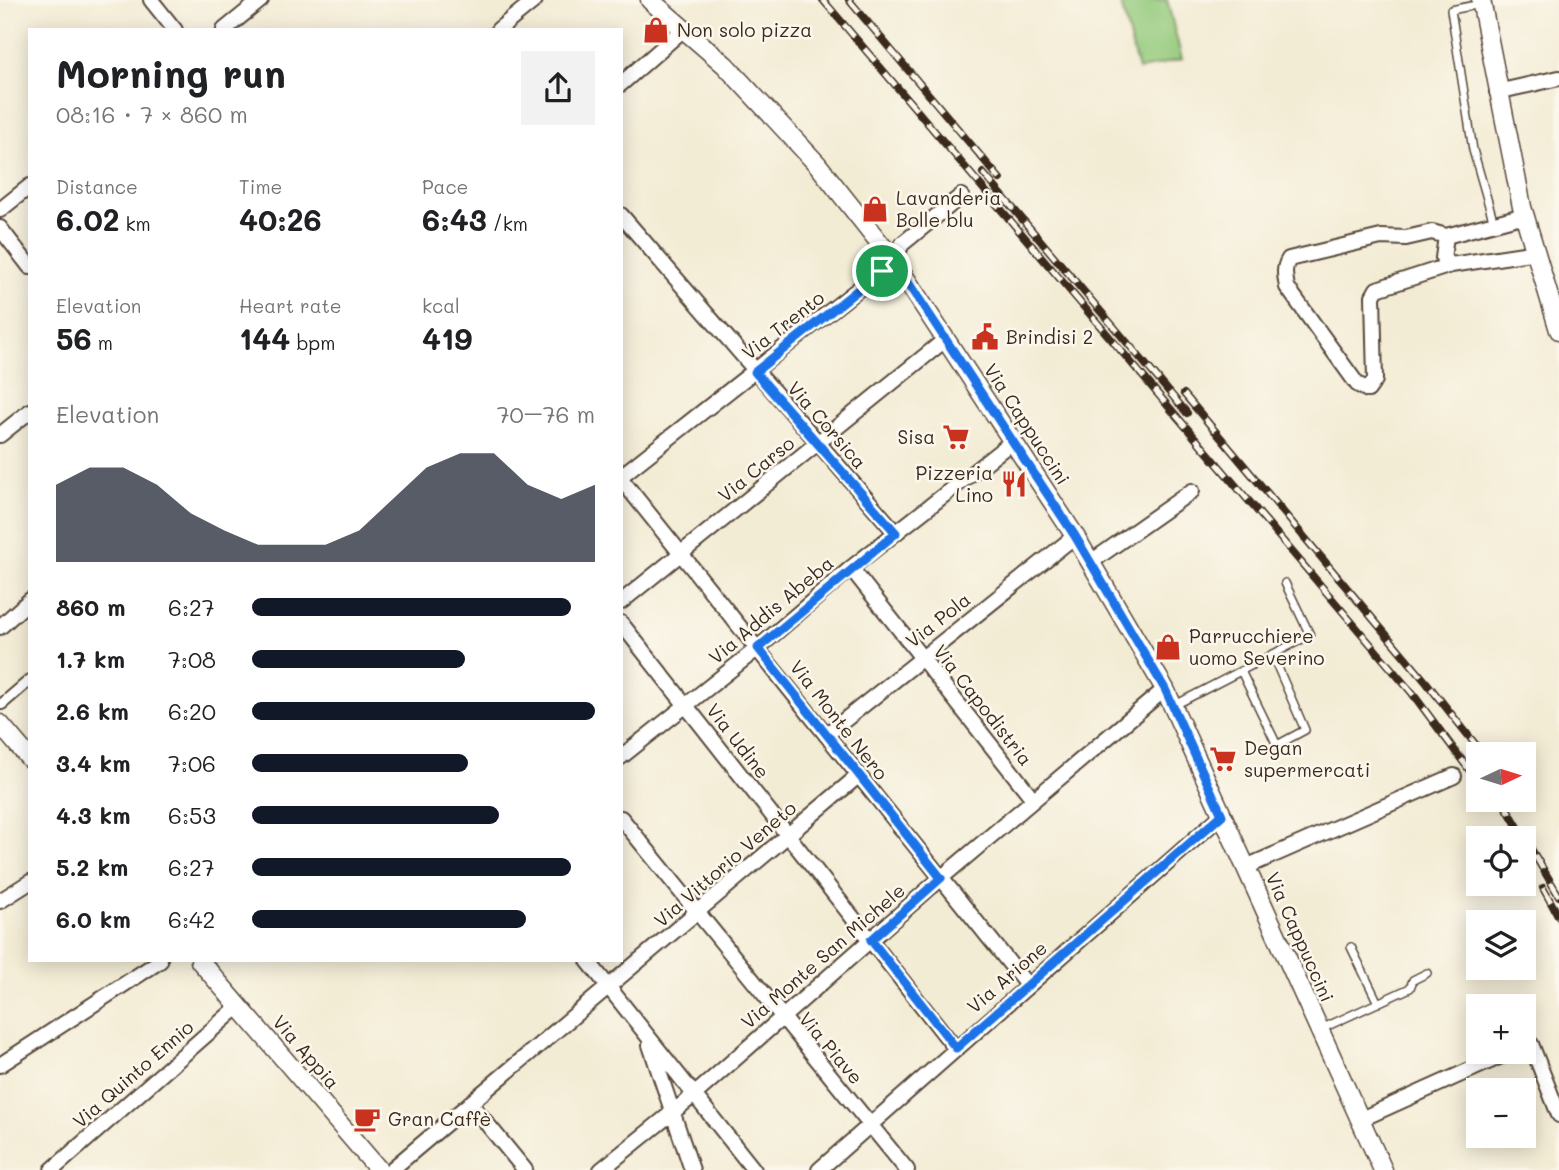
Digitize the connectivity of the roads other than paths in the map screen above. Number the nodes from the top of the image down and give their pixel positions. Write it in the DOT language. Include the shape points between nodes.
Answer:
graph roads {
  1 [pos="151,0"];
  2 [pos="261,0"];
  3 [pos="535,0"];
  4 [pos="650,0"];
  5 [pos="1481,2"];
  6 [pos="173,28"];
  7 [pos="226,28"];
  8 [pos="500,28"];
  9 [pos="685,28"];
  10 [pos="1559,78"];
  11 [pos="623,82"];
  12 [pos="1497,92"];
  13 [pos="28,188"];
  14 [pos="961,196"];
  15 [pos="0,210"];
  16 [pos="1525,215"];
  17 [pos="623,217"];
  18 [pos="1494,223"];
  19 [pos="0,228"];
  20 [pos="1446,236"];
  21 [pos="1536,252"];
  22 [pos="894,261"];
  23 [pos="28,264"];
  24 [pos="1451,265"];
  25 [pos="1559,330"];
  26 [pos="946,339"];
  27 [pos="755,372"];
  28 [pos="28,413"];
  29 [pos="0,435"];
  30 [pos="1013,441"];
  31 [pos="818,444"];
  32 [pos="623,475"];
  33 [pos="623,479"];
  34 [pos="1192,491"];
  35 [pos="896,533"];
  36 [pos="1075,536"];
  37 [pos="682,553"];
  38 [pos="1091,562"];
  39 [pos="850,568"];
  40 [pos="1285,583"];
  41 [pos="623,600"];
  42 [pos="28,602"];
  43 [pos="623,626"];
  44 [pos="0,627"];
  45 [pos="758,648"];
  46 [pos="1272,654"];
  47 [pos="921,657"];
  48 [pos="1241,671"];
  49 [pos="28,682"];
  50 [pos="1165,689"];
  51 [pos="2,704"];
  52 [pos="686,706"];
  53 [pos="1173,706"];
  54 [pos="0,724"];
  55 [pos="826,735"];
  56 [pos="623,755"];
  57 [pos="28,757"];
  58 [pos="858,776"];
  59 [pos="1454,776"];
  60 [pos="1034,800"];
  61 [pos="1222,815"];
  62 [pos="623,821"];
  63 [pos="788,835"];
  64 [pos="1246,867"];
  65 [pos="941,878"];
  66 [pos="28,884"];
  67 [pos="0,901"];
  68 [pos="696,914"];
  69 [pos="871,940"];
  70 [pos="1351,947"];
  71 [pos="158,962"];
  72 [pos="201,962"];
  73 [pos="589,962"];
  74 [pos="1427,973"];
  75 [pos="1027,985"];
  76 [pos="609,987"];
  77 [pos="1378,1003"];
  78 [pos="239,1006"];
  79 [pos="782,1018"];
  80 [pos="1318,1031"];
  81 [pos="647,1037"];
  82 [pos="956,1048"];
  83 [pos="1536,1056"];
  84 [pos="1483,1064"];
  85 [pos="0,1065"];
  86 [pos="694,1095"];
  87 [pos="470,1103"];
  88 [pos="672,1113"];
  89 [pos="1559,1113"];
  90 [pos="1359,1120"];
  91 [pos="871,1125"];
  92 [pos="52,1170"];
  93 [pos="379,1170"];
  94 [pos="391,1170"];
  95 [pos="525,1170"];
  96 [pos="601,1170"];
  97 [pos="692,1170"];
  98 [pos="754,1170"];
  99 [pos="820,1170"];
  100 [pos="907,1170"];
  101 [pos="1383,1170"];
  1 -- 6 [label="street"];
  2 -- 7 [label="street"];
  3 -- 8 [label="street"];
  4 -- 9 [label="street, Via Cappuccini"];
  5 -- 12 [label="street"];
  5 -- 18 [label="lane" via="1451,9 1474,150"];
  9 -- 11 [label="street"];
  9 -- 22 [label="street, Via Cappuccini" via="818,165"];
  10 -- 12 [label="street"];
  12 -- 16 [label="street"];
  13 -- 15 [label="street"];
  14 -- 22 [label="street, Via Trento" via="902,244"];
  16 -- 18 [label="street"];
  16 -- 21 [label="street"];
  17 -- 27 [label="street, Via Corsica"];
  18 -- 20 [label="street"];
  19 -- 23 [label="street"];
  20 -- 24 [label="street" via="1443,258"];
  20 -- 24 [label="street" via="1432,232 1381,237 1289,259 1284,276 1357,384 1368,390 1375,380 1373,296 1377,289"];
  21 -- 24 [label="street"];
  21 -- 25 [label="street"];
  22 -- 26 [label="street, Via Cappuccini"];
  22 -- 27 [label="street, Via Trento"];
  26 -- 30 [label="street, Via Cappuccini"];
  26 -- 31 [label="street, Via Carso"];
  27 -- 31 [label="street, Via Corsica"];
  27 -- 32 [label="street, Via Trento"];
  28 -- 29 [label="street"];
  30 -- 35 [label="street, Via Addis Abeba"];
  30 -- 36 [label="street, Via Cappuccini"];
  31 -- 35 [label="street, Via Corsica"];
  31 -- 37 [label="street, Via Carso"];
  33 -- 37 [label="street, Via Monte Nero"];
  34 -- 38 [label="street"];
  35 -- 39 [label="street, Via Addis Abeba"];
  36 -- 38 [label="street, Via Cappuccini"];
  36 -- 47 [label="street, Via Pola"];
  37 -- 41 [label="street, Via Carso"];
  37 -- 45 [label="street, Via Monte Nero"];
  38 -- 50 [label="street, Via Cappuccini"];
  39 -- 45 [label="street, Via Addis Abeba"];
  39 -- 47 [label="street, Via Capodistria"];
  40 -- 46 [label="lane" via="1310,635"];
  42 -- 44 [label="street"];
  43 -- 52 [label="street, Via Udine"];
  45 -- 52 [label="street, Via Addis Abeba"];
  45 -- 55 [label="street, Via Monte Nero"];
  46 -- 48 [label="lane"];
  46 -- 48 [label="lane" via="1305,730 1277,745"];
  47 -- 55 [label="street, Via Pola"];
  47 -- 60 [label="street, Via Capodistria"];
  48 -- 53 [label="lane"];
  49 -- 51 [label="street"];
  50 -- 53 [label="street, Via Cappuccini"];
  50 -- 60 [label="street, Via Monte San Michele"];
  52 -- 56 [label="street, Via Addis Abeba"];
  52 -- 63 [label="street, Via Udine"];
  53 -- 61 [label="street, Via Cappuccini"];
  54 -- 57 [label="street"];
  55 -- 58 [label="street, Via Monte Nero"];
  58 -- 63 [label="street, Via Vittorio Veneto"];
  58 -- 65 [label="street, Via Monte Nero"];
  59 -- 64 [label="street"];
  60 -- 65 [label="street, Via Monte San Michele"];
  61 -- 64 [label="street, Via Cappuccini"];
  61 -- 75 [label="street, Via Arione"];
  62 -- 68 [label="street, Via Piave"];
  63 -- 68 [label="street, Via Vittorio Veneto"];
  63 -- 69 [label="street, Via Udine"];
  64 -- 80 [label="street, Via Cappuccini"];
  65 -- 69 [label="street, Via Monte San Michele"];
  65 -- 75 [label="street, Via Monte Nero"];
  66 -- 67 [label="street"];
  68 -- 76 [label="street, Via Vittorio Veneto"];
  68 -- 79 [label="street, Via Piave"];
  69 -- 79 [label="street, Via Monte San Michele"];
  69 -- 82 [label="street, Via Udine"];
  70 -- 77 [label="lane"];
  71 -- 85 [label="street"];
  72 -- 78 [label="street, Via Appia"];
  73 -- 76 [label="street"];
  74 -- 77 [label="lane, Via Cappuccini"];
  75 -- 82 [label="street, Via Arione"];
  76 -- 81 [label="street"];
  76 -- 87 [label="street, Via Vittorio Veneto"];
  77 -- 80 [label="lane, Via Cappuccini"];
  78 -- 92 [label="street, Via Quinto Ennio"];
  78 -- 93 [label="street, Via Appia"];
  79 -- 86 [label="street, Via Monte San Michele"];
  79 -- 91 [label="street, Via Piave"];
  80 -- 90 [label="street, Via Cappuccini"];
  81 -- 86 [label="street"];
  81 -- 88 [label="street"];
  82 -- 91 [label="street, Via Arione"];
  83 -- 89 [label="street"];
  84 -- 90 [label="street"];
  86 -- 88 [label="street, Via Monte San Michele"];
  86 -- 98 [label="street"];
  87 -- 94 [label="street, Via Vittorio Veneto"];
  87 -- 95 [label="street"];
  88 -- 96 [label="street, Via Monte San Michele"];
  88 -- 97 [label="street"];
  90 -- 101 [label="street, Via Cappuccini"];
  91 -- 99 [label="street, Via Arione"];
  91 -- 100 [label="street, Via Piave"];
}
